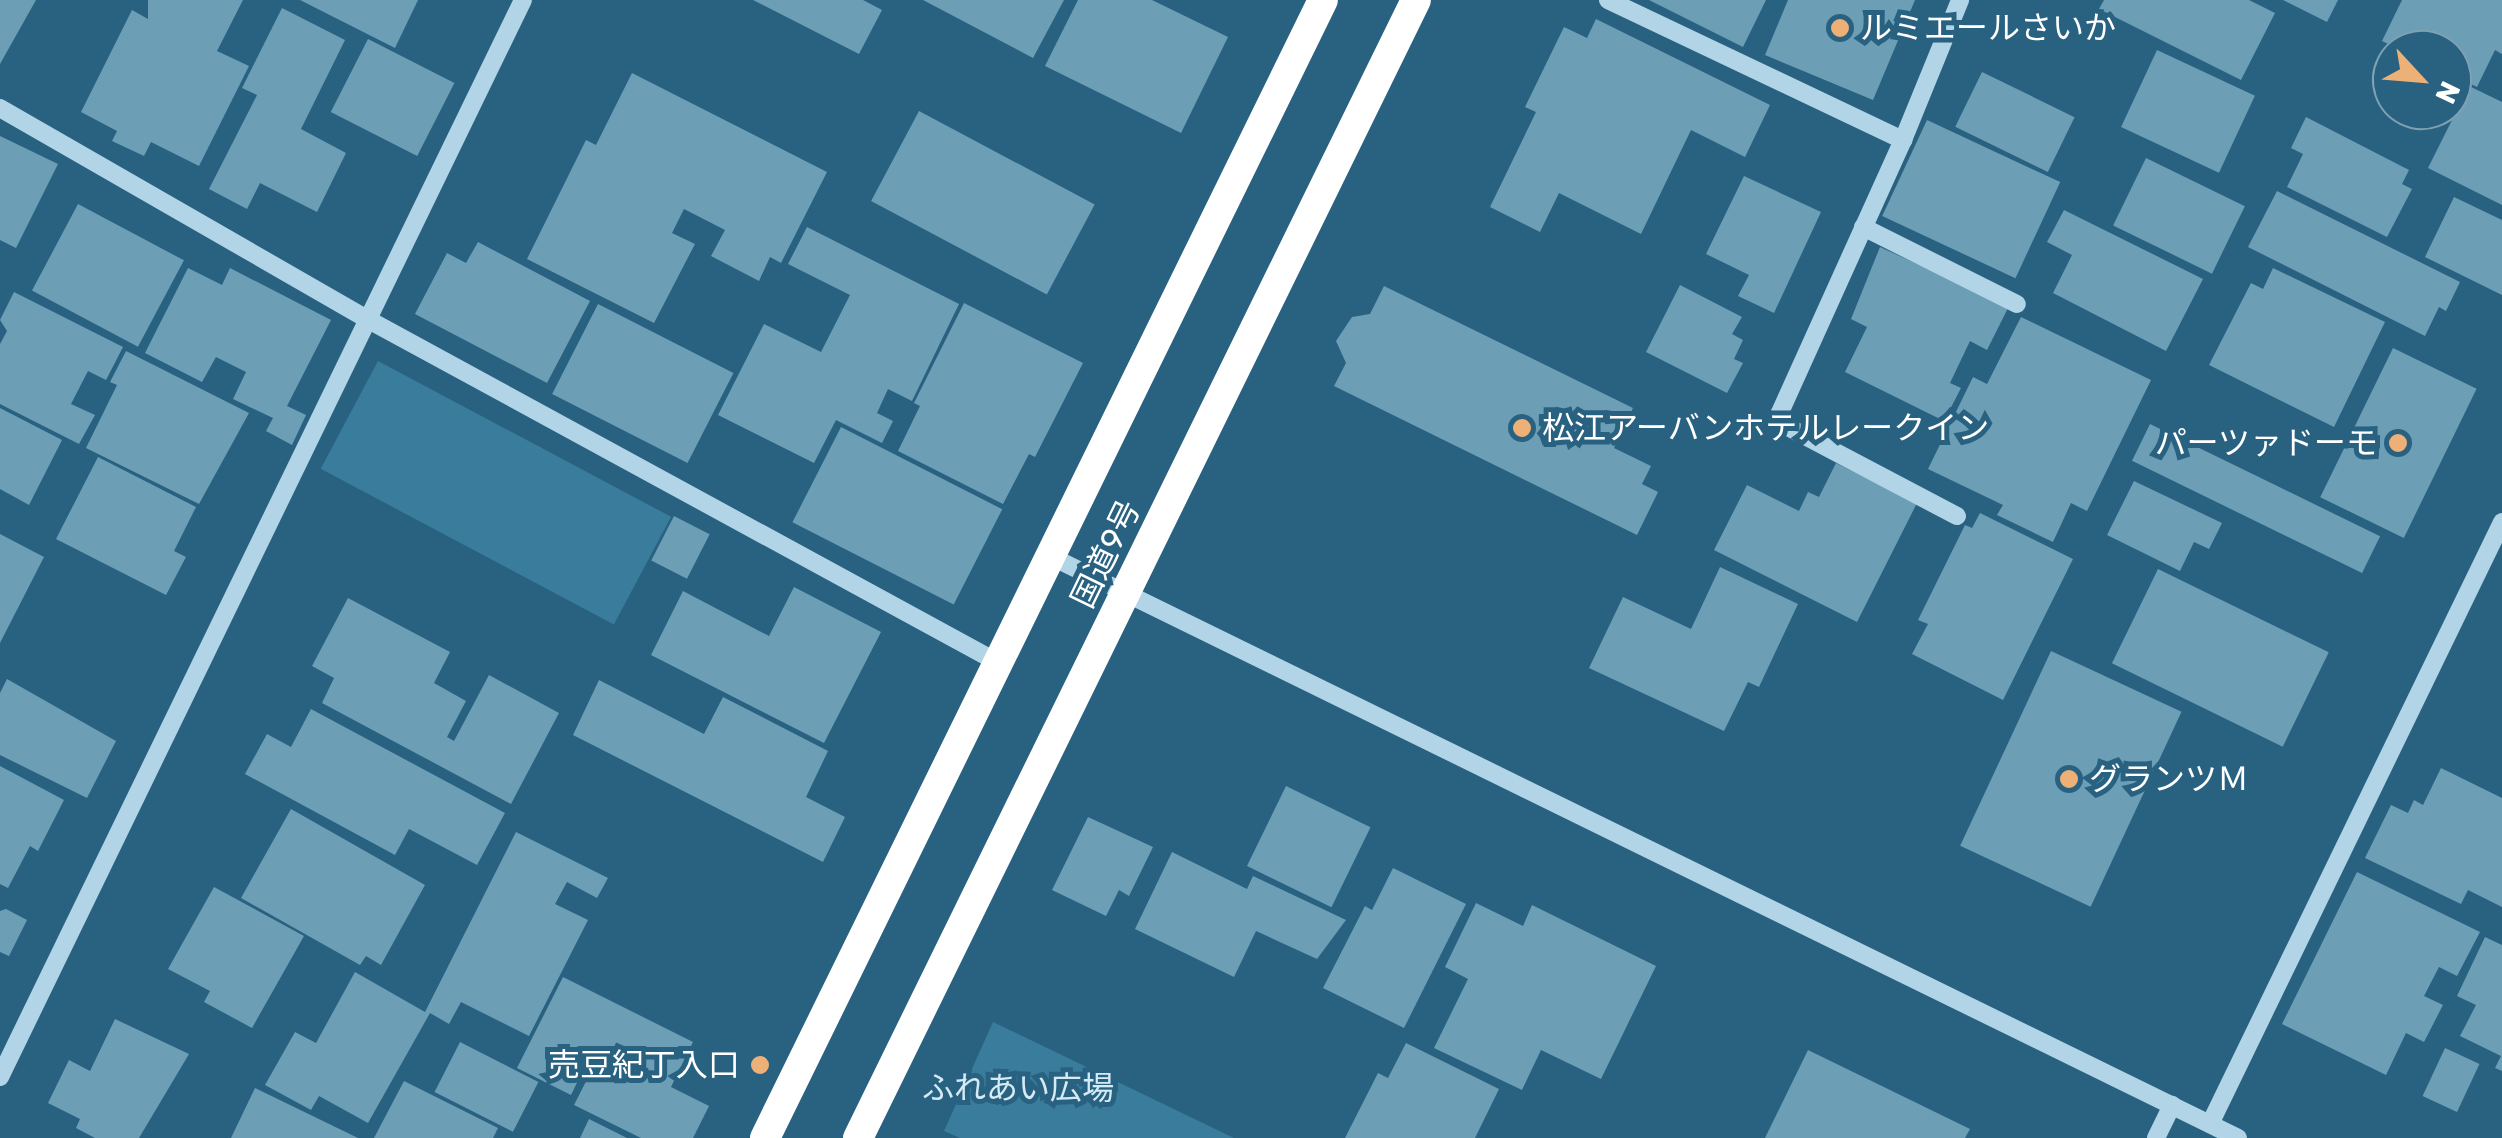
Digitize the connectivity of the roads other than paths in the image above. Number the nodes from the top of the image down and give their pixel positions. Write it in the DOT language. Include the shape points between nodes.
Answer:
graph roads {
  1 [pos="523,0"];
  2 [pos="1323,0"];
  3 [pos="1416,0"];
  4 [pos="1608,0"];
  5 [pos="1960,0"];
  6 [pos="0,108"];
  7 [pos="1902,140"];
  8 [pos="1863,227"];
  9 [pos="2017,304"];
  10 [pos="367,319"];
  11 [pos="1956,516"];
  12 [pos="2502,522"];
  13 [pos="1048,555"];
  14 [pos="1126,594"];
  15 [pos="995,662"];
  16 [pos="0,1077"];
  17 [pos="2172,1105"];
  18 [pos="2210,1124"];
  19 [pos="765,1138"];
  20 [pos="858,1138"];
  21 [pos="2156,1138"];
  22 [pos="2238,1138"];
  1 -- 10 [label="street"];
  2 -- 13 [label="highway, 国道9号"];
  3 -- 14 [label="highway, 国道9号"];
  4 -- 7 [label="street"];
  5 -- 7 [label="street"];
  6 -- 10 [label="street"];
  7 -- 8 [label="street"];
  8 -- 9 [label="street"];
  8 -- 11 [label="street" via="1778,414 1788,427"];
  10 -- 15 [label="street"];
  10 -- 16 [label="street"];
  12 -- 18 [label="street"];
  13 -- 14 [label="street"];
  13 -- 15 [label="highway, 国道9号"];
  14 -- 17 [label="street"];
  14 -- 20 [label="highway, 国道9号"];
  15 -- 19 [label="highway, 国道9号"];
  17 -- 18 [label="street"];
  17 -- 21 [label="street"];
  18 -- 22 [label="street"];
}
